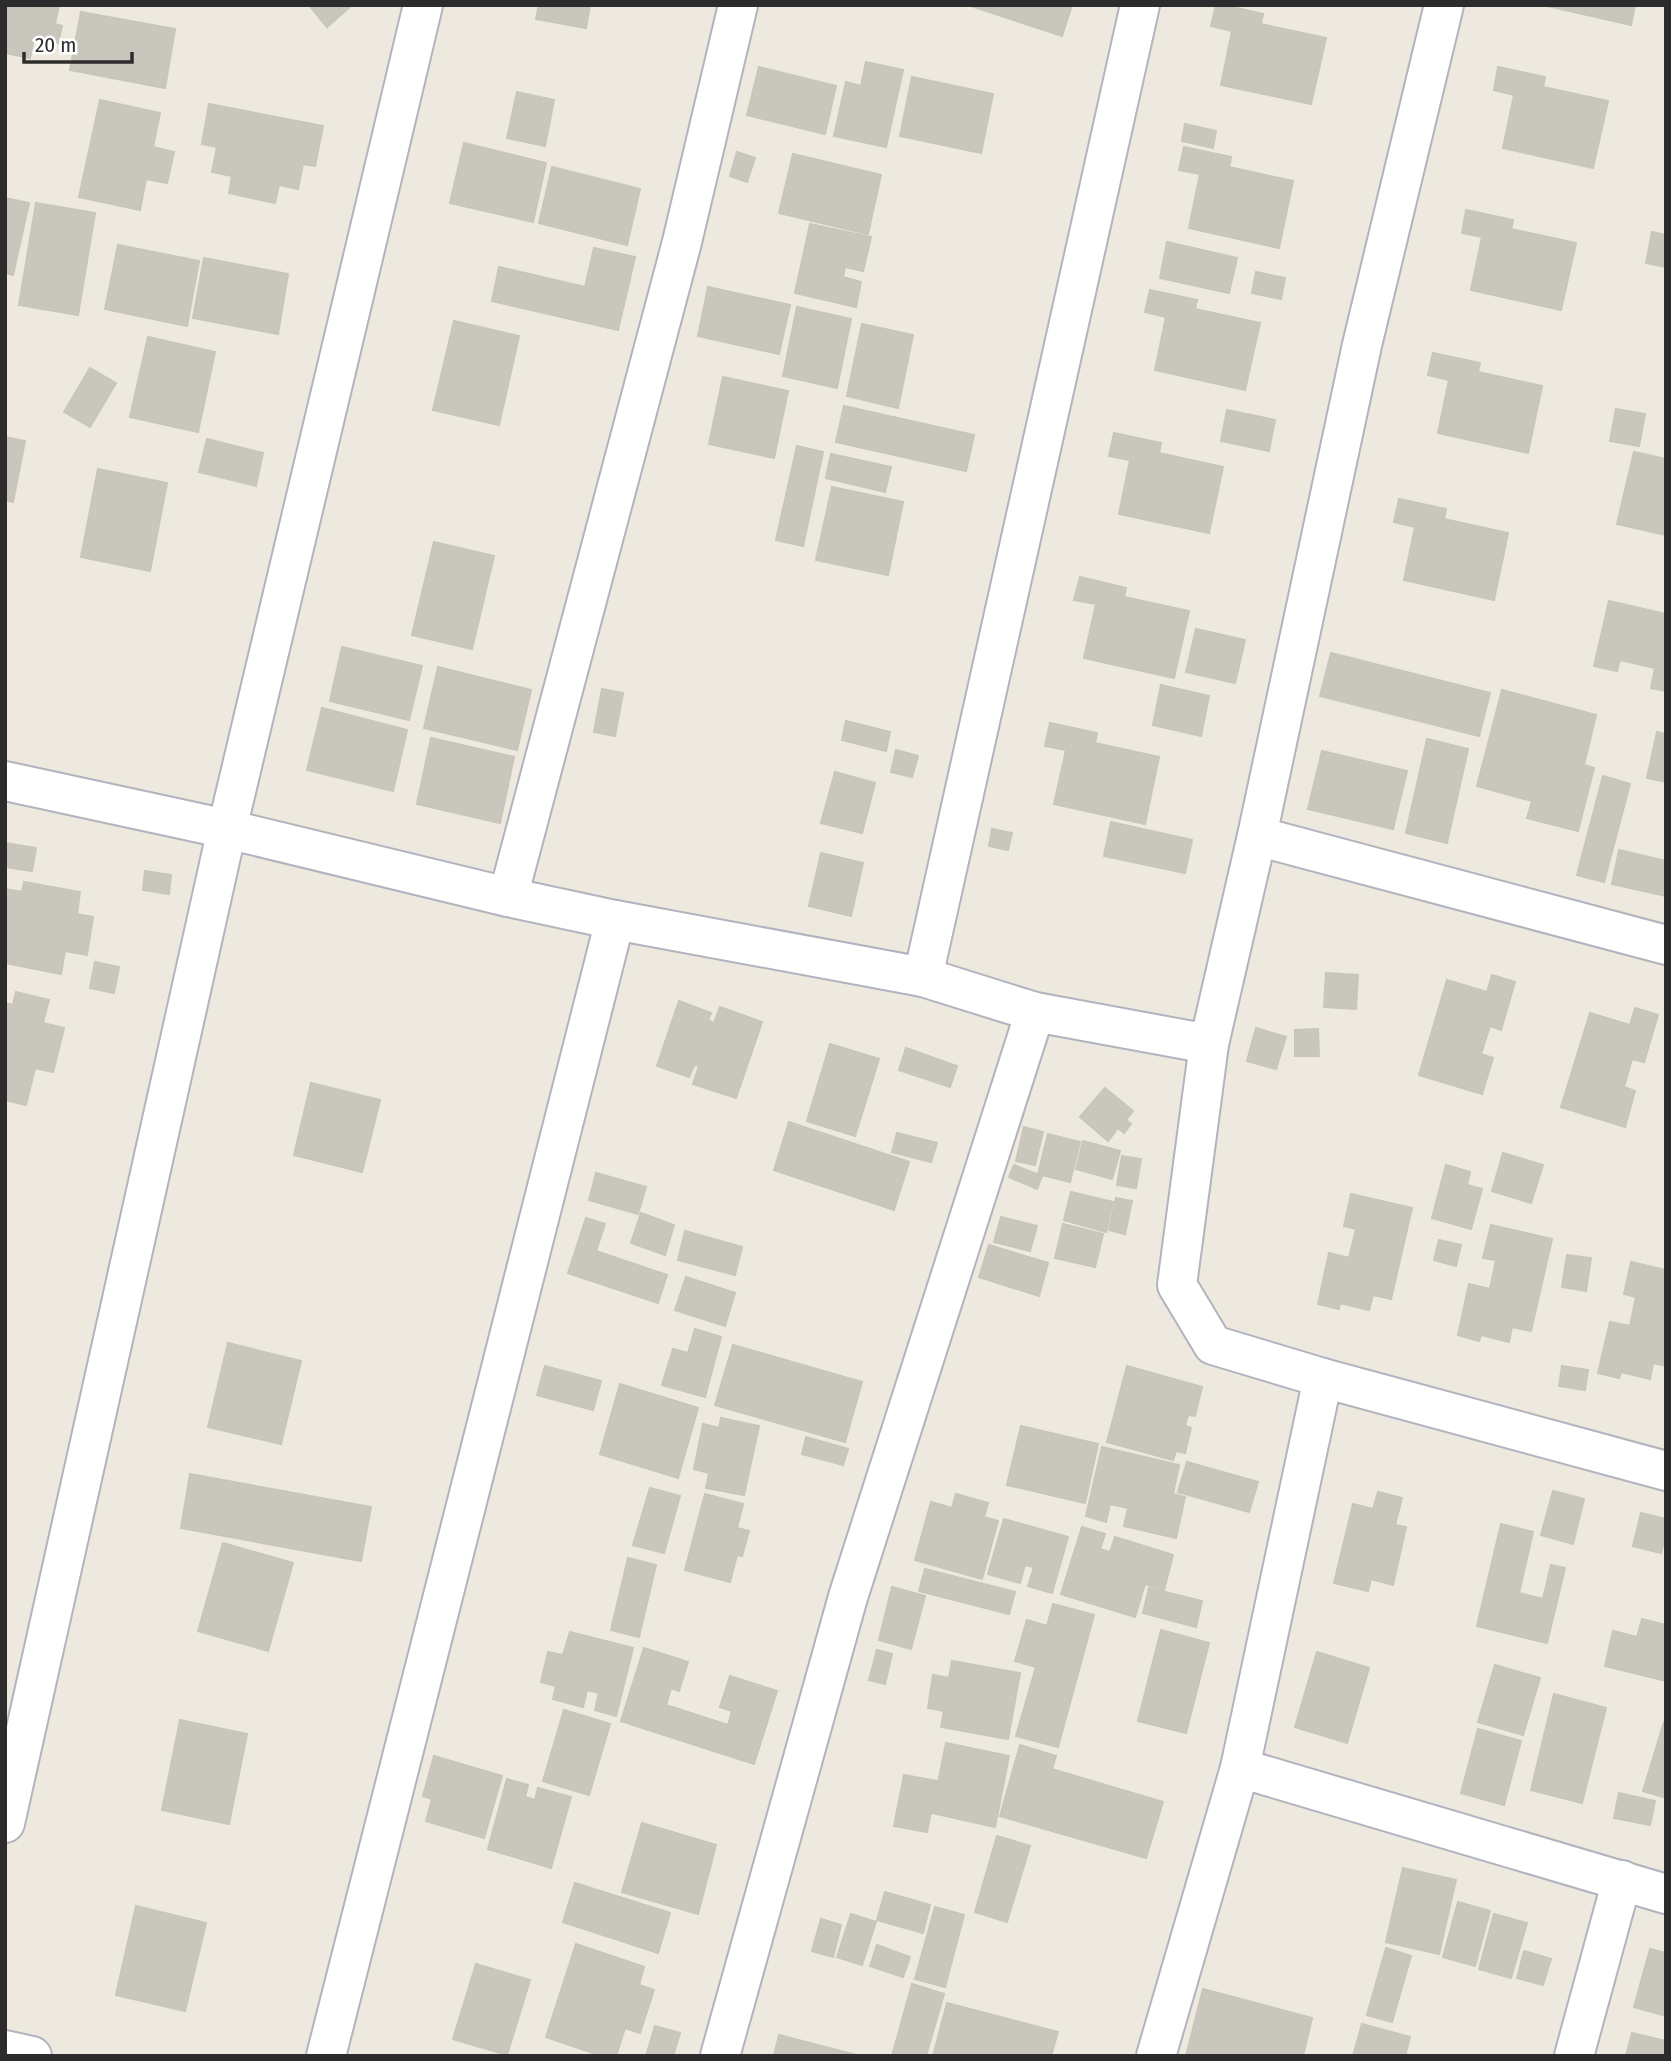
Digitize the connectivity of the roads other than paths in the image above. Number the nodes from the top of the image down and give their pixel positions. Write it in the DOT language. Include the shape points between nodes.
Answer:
graph roads {
  1 [pos="423,5"];
  2 [pos="738,5"];
  3 [pos="1140,5"];
  4 [pos="1444,5"];
  5 [pos="5,781"];
  6 [pos="227,829"];
  7 [pos="1257,836"];
  8 [pos="508,897"];
  9 [pos="615,920"];
  10 [pos="1666,945"];
  11 [pos="923,977"];
  12 [pos="1035,1012"];
  13 [pos="1209,1044"];
  14 [pos="1323,1378"];
  15 [pos="1666,1471"];
  16 [pos="1240,1768"];
  17 [pos="5,1824"];
  18 [pos="1622,1880"];
  19 [pos="1666,1894"];
  20 [pos="5,2050"];
  21 [pos="32,2056"];
  22 [pos="326,2056"];
  23 [pos="720,2056"];
  24 [pos="1156,2056"];
  25 [pos="1574,2056"];
  1 -- 6 [label="street"];
  2 -- 8 [label="street" via="681,242"];
  3 -- 11 [label="street"];
  4 -- 7 [label="street" via="1362,345"];
  5 -- 6 [label="street"];
  6 -- 8 [label="street"];
  6 -- 17 [label="street"];
  7 -- 10 [label="street"];
  7 -- 13 [label="street"];
  8 -- 9 [label="street"];
  9 -- 11 [label="street"];
  9 -- 22 [label="street"];
  11 -- 12 [label="street"];
  12 -- 13 [label="street"];
  12 -- 23 [label="street" via="848,1597"];
  13 -- 14 [label="street" via="1177,1285 1213,1345"];
  14 -- 15 [label="street"];
  14 -- 16 [label="street"];
  16 -- 18 [label="street"];
  16 -- 24 [label="street"];
  18 -- 19 [label="street"];
  18 -- 25 [label="street"];
  20 -- 21 [label="street"];
}
